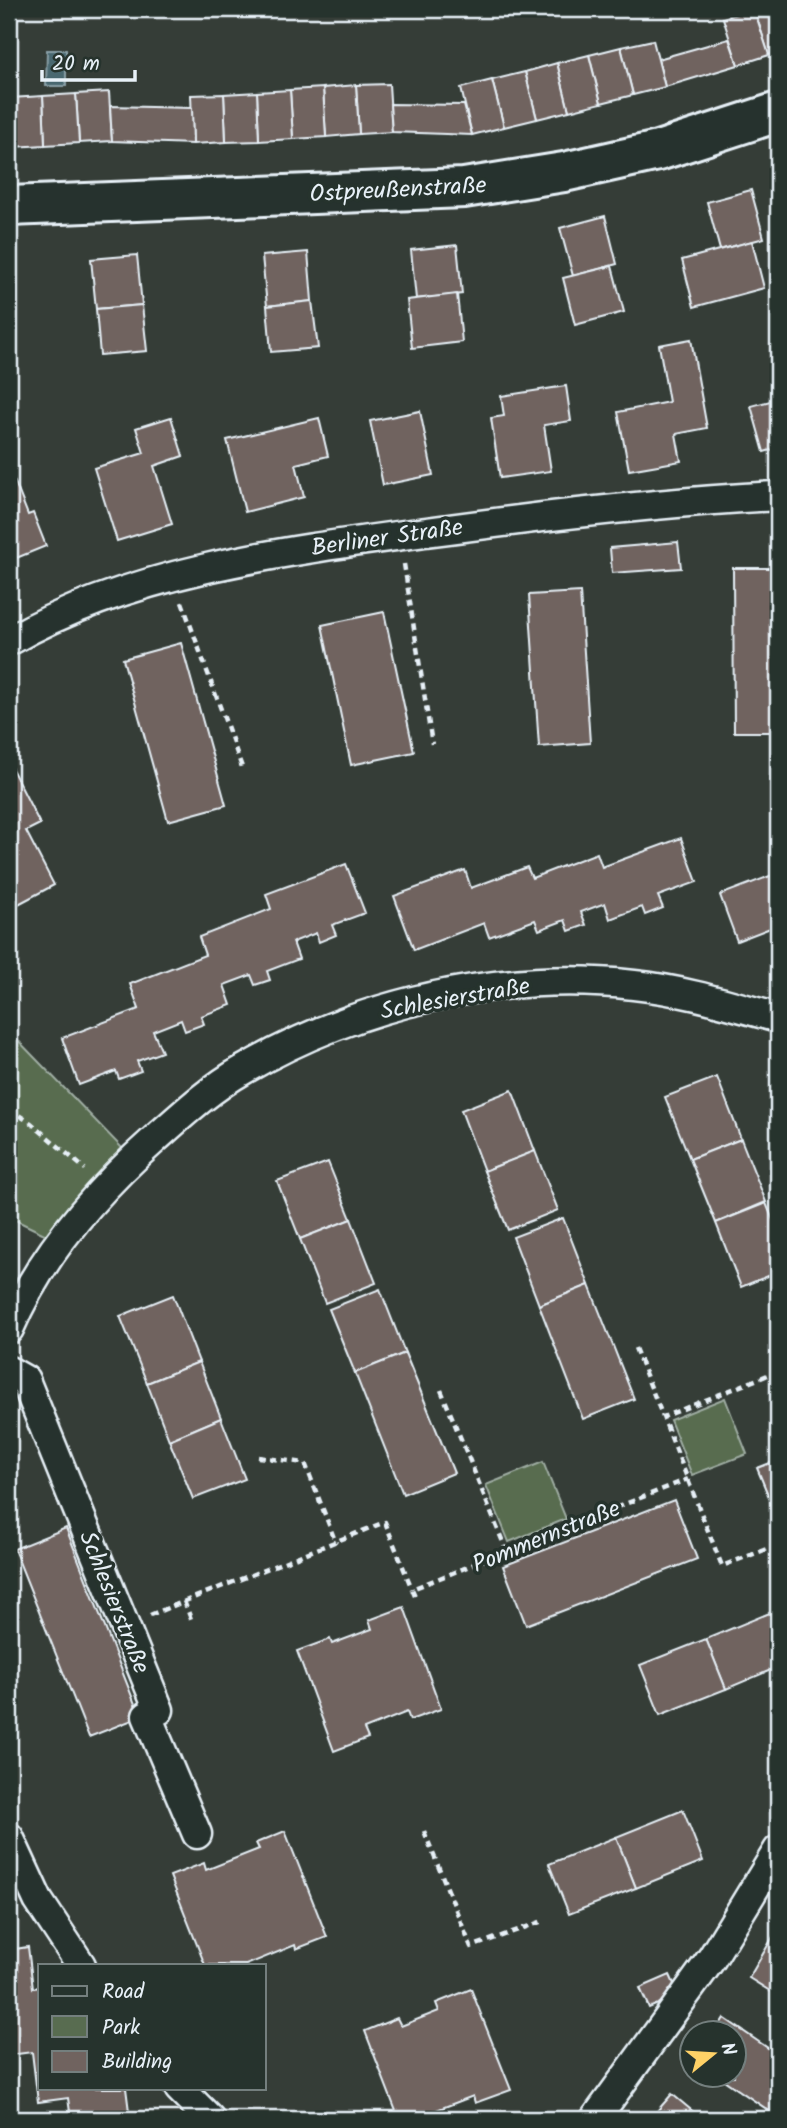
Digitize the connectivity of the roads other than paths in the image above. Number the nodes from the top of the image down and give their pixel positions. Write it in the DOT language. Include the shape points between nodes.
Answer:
graph roads {
  1 [pos="778,112"];
  2 [pos="9,206"];
  3 [pos="778,496"];
  4 [pos="9,641"];
  5 [pos="778,1018"];
  6 [pos="9,1329"];
  7 [pos="9,1371"];
  8 [pos="197,1835"];
  9 [pos="9,1837"];
  10 [pos="778,1850"];
  11 [pos="80,1964"];
  12 [pos="181,2090"];
  13 [pos="210,2119"];
  14 [pos="595,2119"];
  1 -- 2 [label="street, Ostpreußenstraße" via="658,151 464,188"];
  3 -- 4 [label="street, Berliner Straße" via="583,510 293,551 174,578 84,605"];
  5 -- 6 [label="street, Schlesierstraße" via="712,999 635,985 567,982 501,986 374,1012 300,1040 241,1071 196,1103 104,1186 50,1252"];
  7 -- 8 [label="street, Schlesierstraße" via="25,1380 159,1710 147,1716"];
  9 -- 11 [label="street" via="38,1900"];
  10 -- 14 [label="street" via="712,1958"];
  12 -- 13 [label="street"];
}
